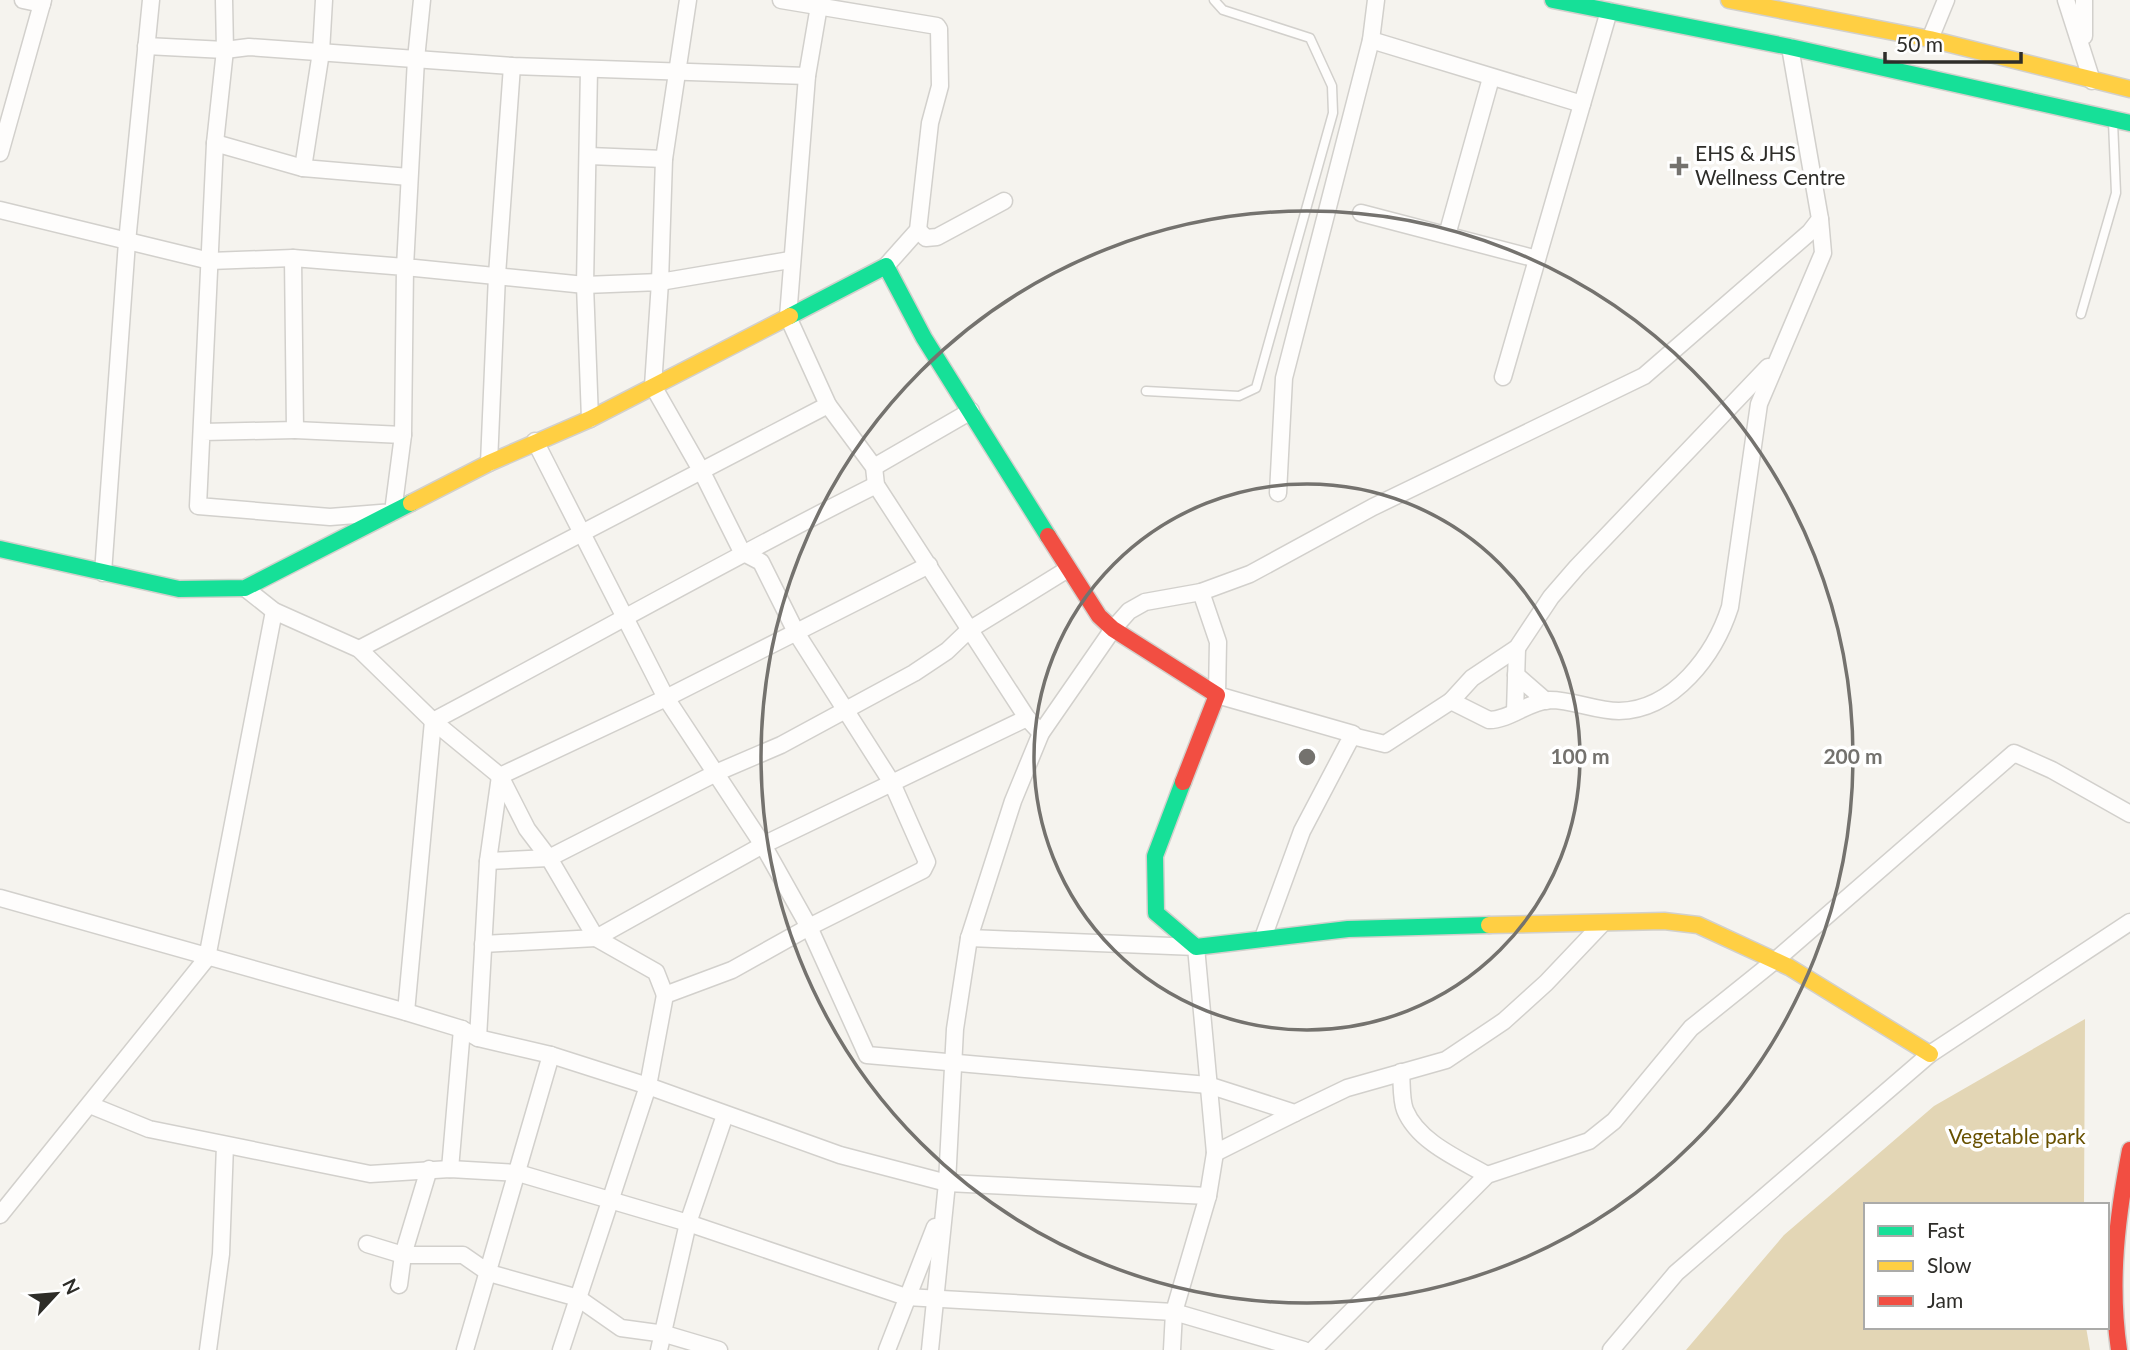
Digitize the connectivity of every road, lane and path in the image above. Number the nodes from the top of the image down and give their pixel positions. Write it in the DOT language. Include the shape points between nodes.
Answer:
graph roads {
  1 [pos="23,0"];
  2 [pos="151,0"];
  3 [pos="224,0"];
  4 [pos="324,0"];
  5 [pos="422,0"];
  6 [pos="688,0"];
  7 [pos="781,0"];
  8 [pos="1214,0"];
  9 [pos="1376,0"];
  10 [pos="1556,0"];
  11 [pos="1729,0"];
  12 [pos="1946,0"];
  13 [pos="2066,0"];
  14 [pos="2084,0"];
  15 [pos="43,2"];
  16 [pos="820,3"];
  17 [pos="1760,3"];
  18 [pos="1609,11"];
  19 [pos="1930,39"];
  20 [pos="1371,40"];
  21 [pos="146,46"];
  22 [pos="1790,47"];
  23 [pos="225,50"];
  24 [pos="321,52"];
  25 [pos="416,59"];
  26 [pos="2085,63"];
  27 [pos="512,66"];
  28 [pos="589,69"];
  29 [pos="676,69"];
  30 [pos="807,76"];
  31 [pos="1491,78"];
  32 [pos="2092,81"];
  33 [pos="2130,89"];
  34 [pos="1582,104"];
  35 [pos="2113,120"];
  36 [pos="2130,123"];
  37 [pos="215,143"];
  38 [pos="1,144"];
  39 [pos="589,156"];
  40 [pos="664,159"];
  41 [pos="303,168"];
  42 [pos="409,177"];
  43 [pos="1003,201"];
  44 [pos="0,210"];
  45 [pos="1361,213"];
  46 [pos="1819,219"];
  47 [pos="918,230"];
  48 [pos="1447,235"];
  49 [pos="127,242"];
  50 [pos="293,258"];
  51 [pos="1537,259"];
  52 [pos="790,260"];
  53 [pos="210,261"];
  54 [pos="405,267"];
  55 [pos="886,267"];
  56 [pos="497,275"];
  57 [pos="660,282"];
  58 [pos="585,285"];
  59 [pos="2081,314"];
  60 [pos="788,317"];
  61 [pos="1776,359"];
  62 [pos="1503,377"];
  63 [pos="653,386"];
  64 [pos="1146,391"];
  65 [pos="828,405"];
  66 [pos="971,411"];
  67 [pos="590,419"];
  68 [pos="295,430"];
  69 [pos="203,432"];
  70 [pos="403,435"];
  71 [pos="535,441"];
  72 [pos="489,463"];
  73 [pos="874,467"];
  74 [pos="702,472"];
  75 [pos="876,485"];
  76 [pos="1278,493"];
  77 [pos="393,512"];
  78 [pos="583,532"];
  79 [pos="0,549"];
  80 [pos="742,552"];
  81 [pos="929,565"];
  82 [pos="1068,569"];
  83 [pos="103,573"];
  84 [pos="245,588"];
  85 [pos="1200,592"];
  86 [pos="274,611"];
  87 [pos="626,619"];
  88 [pos="1113,629"];
  89 [pos="969,630"];
  90 [pos="797,634"];
  91 [pos="1517,648"];
  92 [pos="359,649"];
  93 [pos="1516,675"];
  94 [pos="1217,695"];
  95 [pos="666,698"];
  96 [pos="1451,701"];
  97 [pos="1546,701"];
  98 [pos="847,709"];
  99 [pos="1515,712"];
  100 [pos="1027,718"];
  101 [pos="433,721"];
  102 [pos="1041,733"];
  103 [pos="1352,736"];
  104 [pos="718,772"];
  105 [pos="500,776"];
  106 [pos="892,783"];
  107 [pos="2130,814"];
  108 [pos="763,845"];
  109 [pos="549,858"];
  110 [pos="488,861"];
  111 [pos="0,898"];
  112 [pos="2130,922"];
  113 [pos="1602,924"];
  114 [pos="809,927"];
  115 [pos="1264,935"];
  116 [pos="596,938"];
  117 [pos="969,938"];
  118 [pos="483,944"];
  119 [pos="1196,947"];
  120 [pos="207,958"];
  121 [pos="1777,959"];
  122 [pos="665,995"];
  123 [pos="406,1012"];
  124 [pos="462,1029"];
  125 [pos="478,1038"];
  126 [pos="1930,1054"];
  127 [pos="551,1055"];
  128 [pos="953,1063"];
  129 [pos="1401,1072"];
  130 [pos="1208,1085"];
  131 [pos="648,1086"];
  132 [pos="90,1105"];
  133 [pos="1295,1112"];
  134 [pos="725,1115"];
  135 [pos="225,1145"];
  136 [pos="2130,1150"];
  137 [pos="1215,1153"];
  138 [pos="450,1168"];
  139 [pos="429,1169"];
  140 [pos="518,1173"];
  141 [pos="1487,1175"];
  142 [pos="947,1183"];
  143 [pos="1208,1196"];
  144 [pos="611,1200"];
  145 [pos="943,1209"];
  146 [pos="0,1215"];
  147 [pos="688,1223"];
  148 [pos="367,1244"];
  149 [pos="403,1255"];
  150 [pos="489,1273"];
  151 [pos="399,1285"];
  152 [pos="906,1297"];
  153 [pos="933,1297"];
  154 [pos="579,1298"];
  155 [pos="1174,1312"];
  156 [pos="662,1342"];
  157 [pos="208,1350"];
  158 [pos="465,1350"];
  159 [pos="561,1350"];
  160 [pos="719,1350"];
  161 [pos="887,1350"];
  162 [pos="930,1350"];
  163 [pos="1172,1350"];
  164 [pos="1304,1350"];
  165 [pos="1313,1350"];
  166 [pos="1611,1350"];
  167 [pos="2119,1350"];
  1 -- 15 [label="street"];
  2 -- 21 [label="street"];
  3 -- 23 [label="street"];
  4 -- 24 [label="street"];
  5 -- 25 [label="street"];
  6 -- 29 [label="street"];
  7 -- 16 [label="street"];
  8 -- 64 [label="lane" via="1223,10 1310,38 1332,86 1333,113 1256,388 1239,396"];
  9 -- 20 [label="street"];
  10 -- 18 [label="street"];
  11 -- 17 [label="street"];
  12 -- 19 [label="street"];
  13 -- 26 [label="street"];
  14 -- 26 [label="street"];
  15 -- 38 [label="street"];
  16 -- 30 [label="street"];
  16 -- 47 [label="street" via="939,28 940,86 930,123"];
  17 -- 19 [label="street"];
  18 -- 22 [label="street"];
  18 -- 34 [label="street"];
  19 -- 32 [label="street"];
  20 -- 31 [label="street"];
  20 -- 76 [label="street" via="1284,378"];
  21 -- 23 [label="street"];
  21 -- 49 [label="street"];
  22 -- 35 [label="street"];
  22 -- 46 [label="street"];
  23 -- 24 [label="street"];
  23 -- 37 [label="street"];
  24 -- 25 [label="street"];
  24 -- 41 [label="street"];
  25 -- 27 [label="street"];
  25 -- 42 [label="street"];
  26 -- 32 [label="street"];
  27 -- 28 [label="street"];
  27 -- 56 [label="street"];
  28 -- 29 [label="street"];
  28 -- 39 [label="street"];
  29 -- 30 [label="street"];
  29 -- 40 [label="street"];
  30 -- 52 [label="street"];
  31 -- 34 [label="street"];
  31 -- 48 [label="street"];
  32 -- 33 [label="street"];
  34 -- 51 [label="street"];
  35 -- 36 [label="street"];
  35 -- 59 [label="lane" via="2116,193"];
  37 -- 41 [label="street"];
  37 -- 53 [label="street"];
  39 -- 40 [label="street"];
  39 -- 58 [label="street"];
  40 -- 57 [label="street"];
  41 -- 42 [label="street"];
  42 -- 54 [label="street"];
  43 -- 47 [label="street" via="937,237 926,238"];
  44 -- 49 [label="street"];
  45 -- 48 [label="street"];
  46 -- 61 [label="street" via="1823,253"];
  46 -- 85 [label="street" via="1810,232 1644,376 1373,507 1250,574"];
  47 -- 55 [label="street"];
  48 -- 51 [label="street"];
  49 -- 53 [label="street"];
  49 -- 83 [label="street"];
  50 -- 53 [label="street"];
  50 -- 54 [label="street"];
  50 -- 68 [label="street"];
  51 -- 62 [label="street"];
  52 -- 57 [label="street"];
  52 -- 60 [label="street"];
  53 -- 69 [label="street"];
  54 -- 56 [label="street"];
  54 -- 70 [label="street"];
  55 -- 60 [label="street"];
  55 -- 66 [label="street"];
  56 -- 58 [label="street"];
  56 -- 72 [label="street"];
  57 -- 58 [label="street"];
  57 -- 63 [label="street"];
  58 -- 67 [label="street"];
  60 -- 63 [label="street"];
  60 -- 65 [label="street"];
  61 -- 91 [label="street" via="1585,559 1551,597"];
  61 -- 97 [label="street" via="1759,404 1730,607 1694,672 1672,691 1630,710"];
  63 -- 67 [label="street"];
  63 -- 74 [label="street"];
  65 -- 73 [label="street"];
  65 -- 74 [label="street"];
  66 -- 73 [label="street"];
  66 -- 82 [label="street"];
  67 -- 71 [label="street"];
  68 -- 69 [label="street"];
  68 -- 70 [label="street"];
  69 -- 77 [label="street" via="198,506 330,517"];
  70 -- 77 [label="street"];
  71 -- 72 [label="street"];
  71 -- 78 [label="street"];
  72 -- 77 [label="street"];
  73 -- 75 [label="street"];
  74 -- 78 [label="street"];
  74 -- 80 [label="street"];
  75 -- 80 [label="street"];
  75 -- 81 [label="street"];
  77 -- 84 [label="street"];
  78 -- 87 [label="street"];
  78 -- 92 [label="street"];
  79 -- 83 [label="street"];
  80 -- 87 [label="street"];
  80 -- 90 [label="street" via="761,562"];
  81 -- 89 [label="street"];
  81 -- 90 [label="street"];
  82 -- 88 [label="street"];
  82 -- 89 [label="street"];
  83 -- 84 [label="street" via="179,589"];
  84 -- 86 [label="street"];
  85 -- 88 [label="street" via="1145,602"];
  85 -- 94 [label="street" via="1218,642"];
  86 -- 92 [label="street"];
  86 -- 120 [label="street"];
  87 -- 95 [label="street"];
  87 -- 101 [label="street"];
  88 -- 94 [label="street"];
  88 -- 102 [label="street"];
  89 -- 98 [label="street" via="936,659"];
  89 -- 100 [label="street"];
  90 -- 95 [label="street"];
  90 -- 98 [label="street"];
  91 -- 93 [label="street"];
  91 -- 96 [label="street" via="1461,686"];
  92 -- 101 [label="street"];
  93 -- 97 [label="street"];
  93 -- 99 [label="street"];
  94 -- 103 [label="street"];
  94 -- 119 [label="street" via="1155,856 1156,913"];
  95 -- 104 [label="street"];
  95 -- 105 [label="street"];
  96 -- 99 [label="street" via="1484,719"];
  96 -- 103 [label="street" via="1385,744"];
  97 -- 99 [label="street"];
  98 -- 104 [label="street"];
  98 -- 106 [label="street"];
  100 -- 102 [label="street"];
  100 -- 106 [label="street"];
  101 -- 105 [label="street"];
  101 -- 123 [label="street"];
  102 -- 117 [label="street" via="1013,802"];
  103 -- 115 [label="street" via="1302,831"];
  104 -- 108 [label="street"];
  104 -- 109 [label="street"];
  105 -- 109 [label="street" via="527,829"];
  105 -- 110 [label="street"];
  106 -- 108 [label="street"];
  106 -- 114 [label="street" via="927,862 923,870"];
  107 -- 121 [label="street" via="2014,753"];
  108 -- 114 [label="street"];
  108 -- 116 [label="street"];
  109 -- 110 [label="street"];
  109 -- 116 [label="street"];
  110 -- 118 [label="street"];
  111 -- 120 [label="street"];
  112 -- 126 [label="street"];
  113 -- 115 [label="street" via="1390,926"];
  113 -- 121 [label="street" via="1695,924"];
  113 -- 129 [label="street" via="1504,1021 1446,1060"];
  114 -- 122 [label="street" via="732,970"];
  114 -- 128 [label="street" via="867,1055"];
  115 -- 119 [label="street"];
  116 -- 118 [label="street"];
  116 -- 122 [label="street" via="656,972"];
  117 -- 119 [label="street"];
  117 -- 128 [label="street"];
  118 -- 125 [label="street"];
  119 -- 130 [label="street"];
  120 -- 123 [label="street"];
  120 -- 132 [label="street"];
  121 -- 126 [label="street"];
  121 -- 141 [label="street" via="1691,1028 1614,1121 1590,1141"];
  122 -- 131 [label="street"];
  123 -- 124 [label="street"];
  124 -- 125 [label="street"];
  124 -- 138 [label="street"];
  125 -- 127 [label="street"];
  126 -- 166 [label="street" via="1676,1273"];
  127 -- 131 [label="street"];
  127 -- 140 [label="street"];
  128 -- 130 [label="street"];
  128 -- 142 [label="street"];
  129 -- 133 [label="street" via="1347,1088"];
  129 -- 141 [label="street" via="1404,1108 1414,1126"];
  130 -- 133 [label="street"];
  130 -- 137 [label="street"];
  131 -- 134 [label="street"];
  131 -- 144 [label="street"];
  132 -- 135 [label="street" via="149,1129"];
  132 -- 146 [label="street"];
  133 -- 137 [label="street"];
  134 -- 142 [label="street" via="840,1155"];
  134 -- 147 [label="street"];
  135 -- 139 [label="street" via="370,1174"];
  135 -- 157 [label="street" via="221,1254"];
  136 -- 167 [label="street" via="2112,1275"];
  137 -- 143 [label="street"];
  138 -- 139 [label="street"];
  138 -- 140 [label="street"];
  139 -- 149 [label="street"];
  140 -- 144 [label="street"];
  140 -- 150 [label="street"];
  141 -- 165 [label="street"];
  142 -- 143 [label="street"];
  142 -- 145 [label="street"];
  143 -- 155 [label="street"];
  144 -- 147 [label="street"];
  144 -- 154 [label="street"];
  145 -- 152 [label="street"];
  145 -- 153 [label="street"];
  147 -- 152 [label="street"];
  147 -- 156 [label="street"];
  148 -- 149 [label="street"];
  149 -- 150 [label="street" via="463,1255"];
  149 -- 151 [label="street"];
  150 -- 154 [label="street"];
  150 -- 158 [label="street"];
  152 -- 153 [label="street"];
  152 -- 161 [label="street"];
  153 -- 155 [label="street"];
  153 -- 162 [label="street"];
  154 -- 156 [label="street" via="621,1328"];
  154 -- 159 [label="street"];
  155 -- 163 [label="street"];
  155 -- 164 [label="street"];
  156 -- 160 [label="street"];
}
